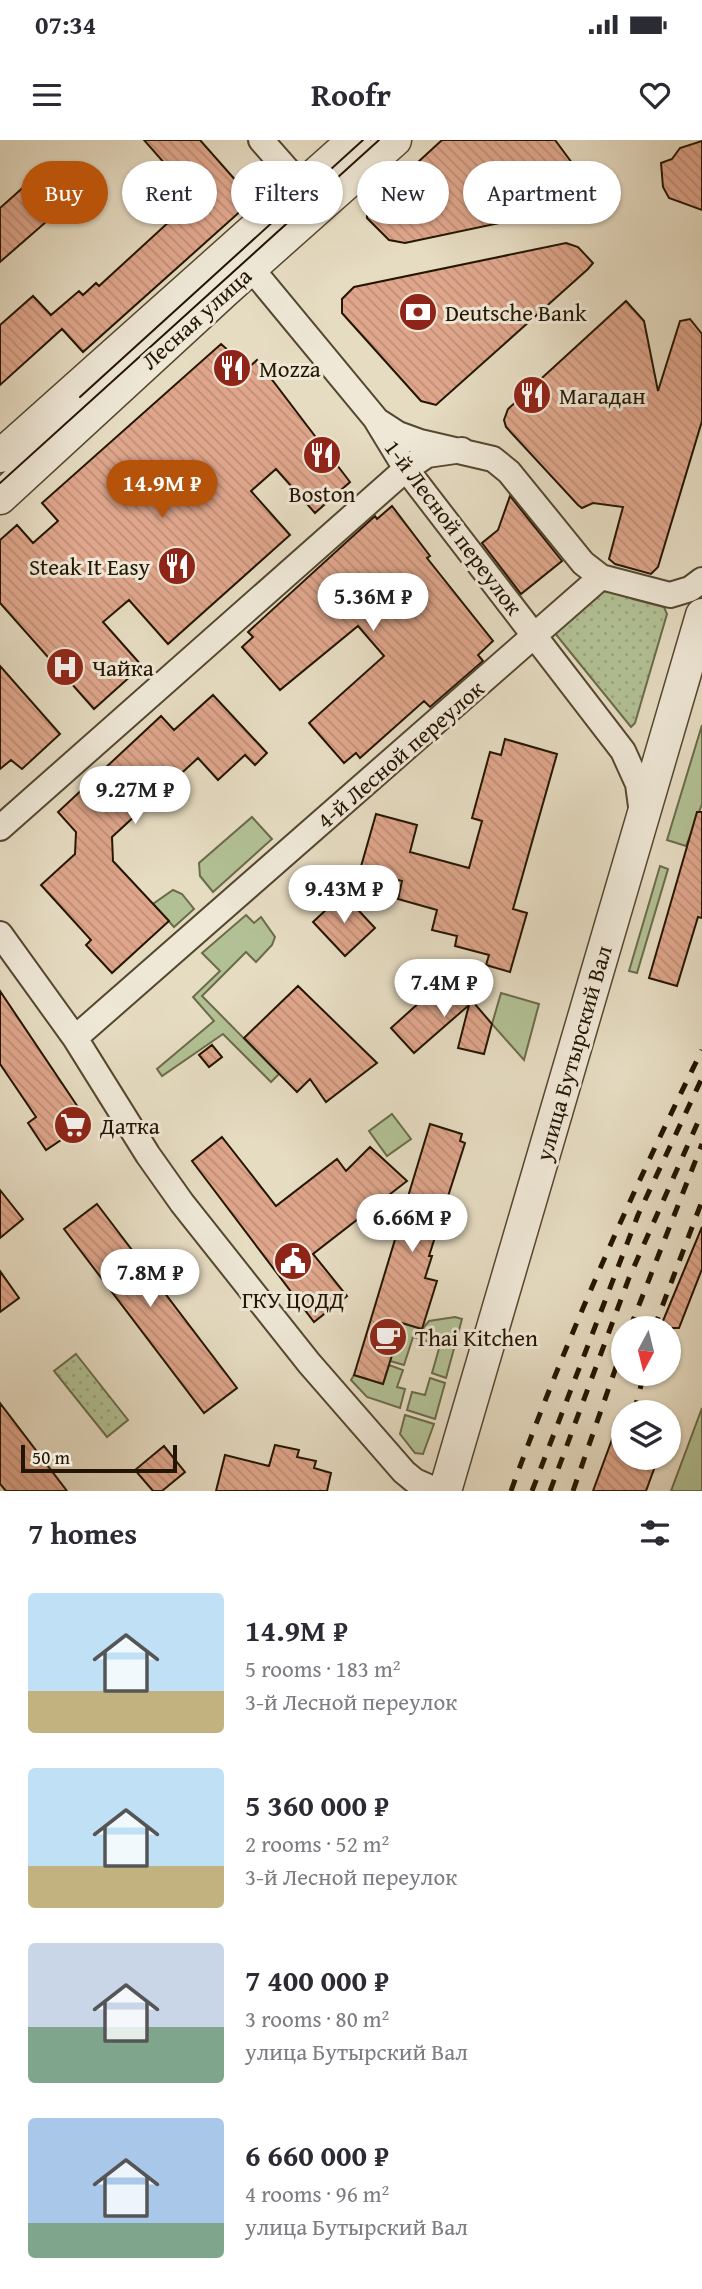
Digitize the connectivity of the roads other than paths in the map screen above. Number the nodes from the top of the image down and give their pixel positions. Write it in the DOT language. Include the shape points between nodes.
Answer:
graph roads {
  1 [pos="261,140"];
  2 [pos="354,140"];
  3 [pos="395,140"];
  4 [pos="280,161"];
  5 [pos="338,161"];
  6 [pos="343,175"];
  7 [pos="279,224"];
  8 [pos="242,257"];
  9 [pos="375,418"];
  10 [pos="462,450"];
  11 [pos="0,456"];
  12 [pos="406,469"];
  13 [pos="0,498"];
  14 [pos="601,577"];
  15 [pos="702,580"];
  16 [pos="702,615"];
  17 [pos="535,635"];
  18 [pos="642,814"];
  19 [pos="0,828"];
  20 [pos="0,934"];
  21 [pos="75,1038"];
  22 [pos="438,1491"];
  23 [pos="445,1491"];
  1 -- 4 [label="street"];
  2 -- 5 [label="street, Лесная улица"];
  3 -- 6 [label="street, Лесная улица"];
  7 -- 8 [label="street, Лесная улица"];
  8 -- 9 [label="street, 1-й Лесной переулок"];
  8 -- 11 [label="street, Лесная улица"];
  8 -- 13 [label="street, Лесная улица"];
  9 -- 10 [label="street, 1-й Лесной переулок" via="398,434"];
  9 -- 12 [label="street, 1-й Лесной переулок"];
  10 -- 12 [label="street" via="427,456"];
  10 -- 14 [label="street, 1-й Лесной переулок" via="501,465 583,563"];
  12 -- 17 [label="street, 1-й Лесной переулок"];
  12 -- 19 [label="street"];
  14 -- 15 [label="street, 1-й Лесной переулок" via="670,596"];
  14 -- 17 [label="street, 1-й Лесной переулок"];
  16 -- 18 [label="street, улица Бутырский Вал"];
  17 -- 18 [label="street, 1-й Лесной переулок" via="623,751 638,784"];
  17 -- 21 [label="street, 4-й Лесной переулок"];
  18 -- 23 [label="street, улица Бутырский Вал"];
  20 -- 21 [label="street"];
  21 -- 22 [label="street" via="182,1203 309,1363 404,1472"];
}
